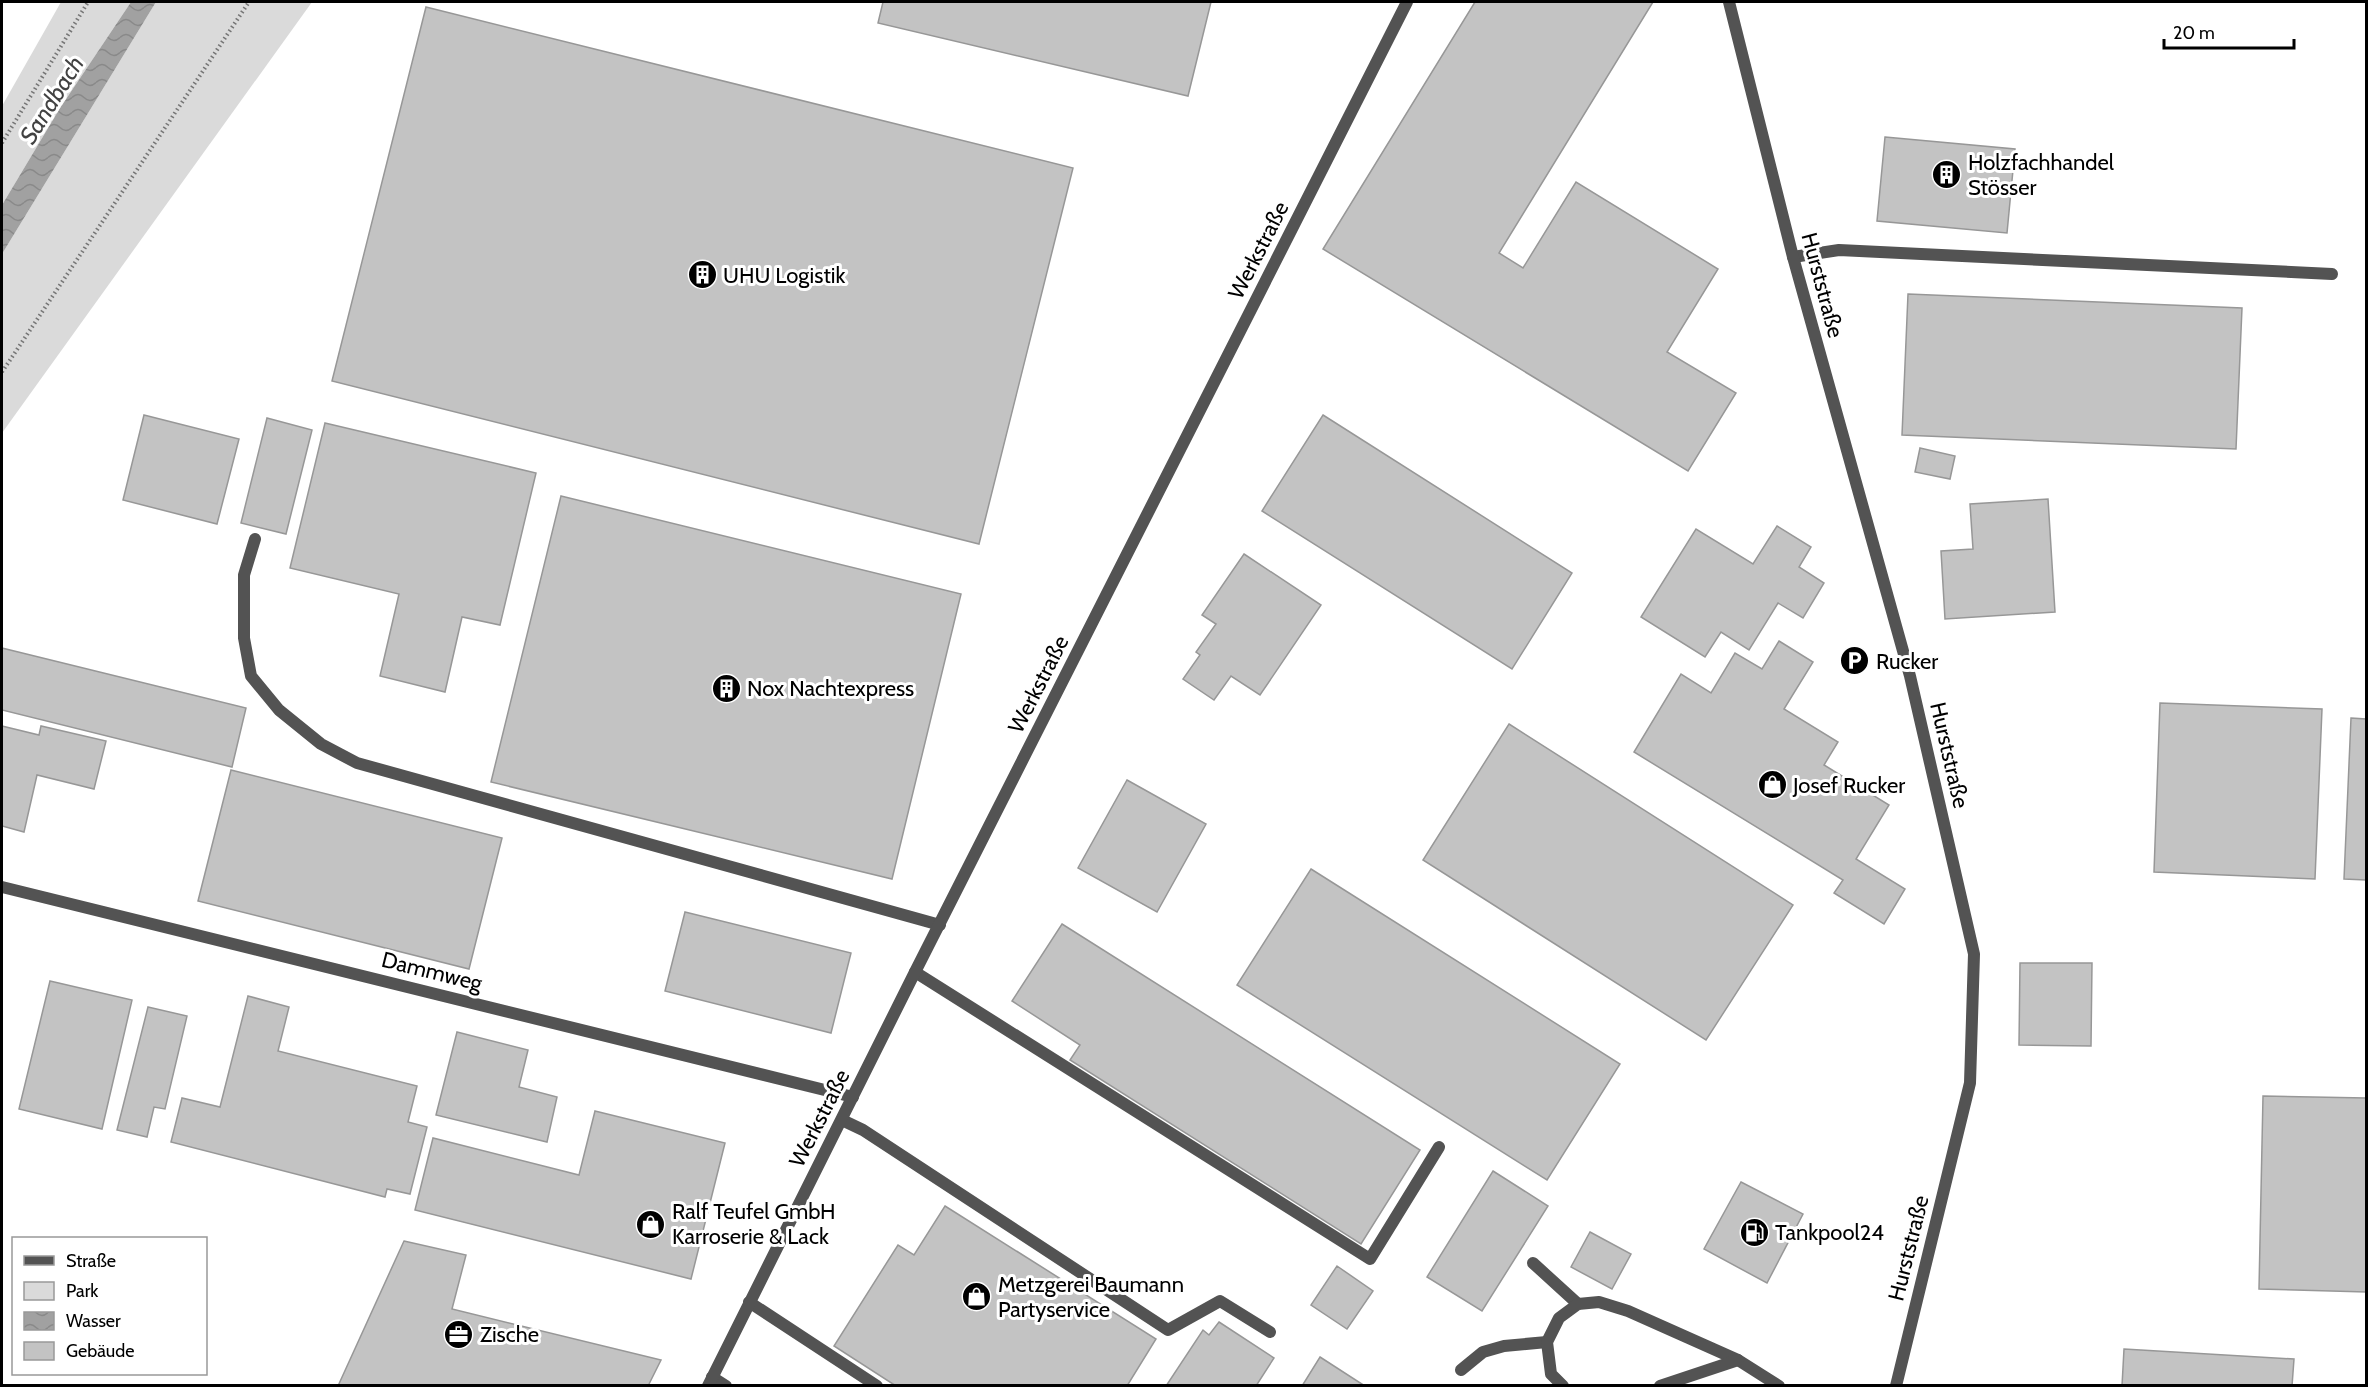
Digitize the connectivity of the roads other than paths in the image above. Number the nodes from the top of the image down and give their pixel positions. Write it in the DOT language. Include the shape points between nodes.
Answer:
graph roads {
  1 [pos="1407,2"];
  2 [pos="1729,2"];
  3 [pos="1793,257"];
  4 [pos="2331,274"];
  5 [pos="255,538"];
  6 [pos="2,887"];
  7 [pos="940,925"];
  8 [pos="915,972"];
  9 [pos="853,1097"];
  10 [pos="842,1120"];
  11 [pos="1439,1147"];
  12 [pos="1533,1263"];
  13 [pos="749,1302"];
  14 [pos="1578,1304"];
  15 [pos="1270,1332"];
  16 [pos="1547,1342"];
  17 [pos="1738,1360"];
  18 [pos="1461,1370"];
  19 [pos="710,1381"];
  20 [pos="726,1386"];
  21 [pos="877,1386"];
  22 [pos="1563,1386"];
  23 [pos="1660,1386"];
  24 [pos="1779,1386"];
  25 [pos="1896,1386"];
  1 -- 7 [label="street, Werkstraße"];
  2 -- 3 [label="street, Hurststraße"];
  3 -- 4 [label="street" via="1839,250"];
  3 -- 25 [label="street, Hurststraße" via="1910,676 1974,954 1970,1083"];
  5 -- 7 [label="street" via="244,575 244,638 251,676 279,710 321,744 357,763"];
  6 -- 9 [label="street, Dammweg"];
  7 -- 8 [label="street, Werkstraße"];
  8 -- 9 [label="street, Werkstraße"];
  8 -- 11 [label="street" via="1370,1259"];
  9 -- 10 [label="street, Werkstraße"];
  10 -- 13 [label="street, Werkstraße"];
  10 -- 15 [label="street" via="1168,1330 1220,1301"];
  12 -- 14 [label="street"];
  13 -- 19 [label="street, Werkstraße"];
  13 -- 21 [label="street"];
  14 -- 16 [label="street" via="1559,1318"];
  14 -- 17 [label="street" via="1599,1302 1628,1311"];
  16 -- 18 [label="street" via="1483,1352"];
  16 -- 22 [label="street" via="1551,1374"];
  17 -- 23 [label="street"];
  17 -- 24 [label="street"];
  19 -- 20 [label="street"];
}
